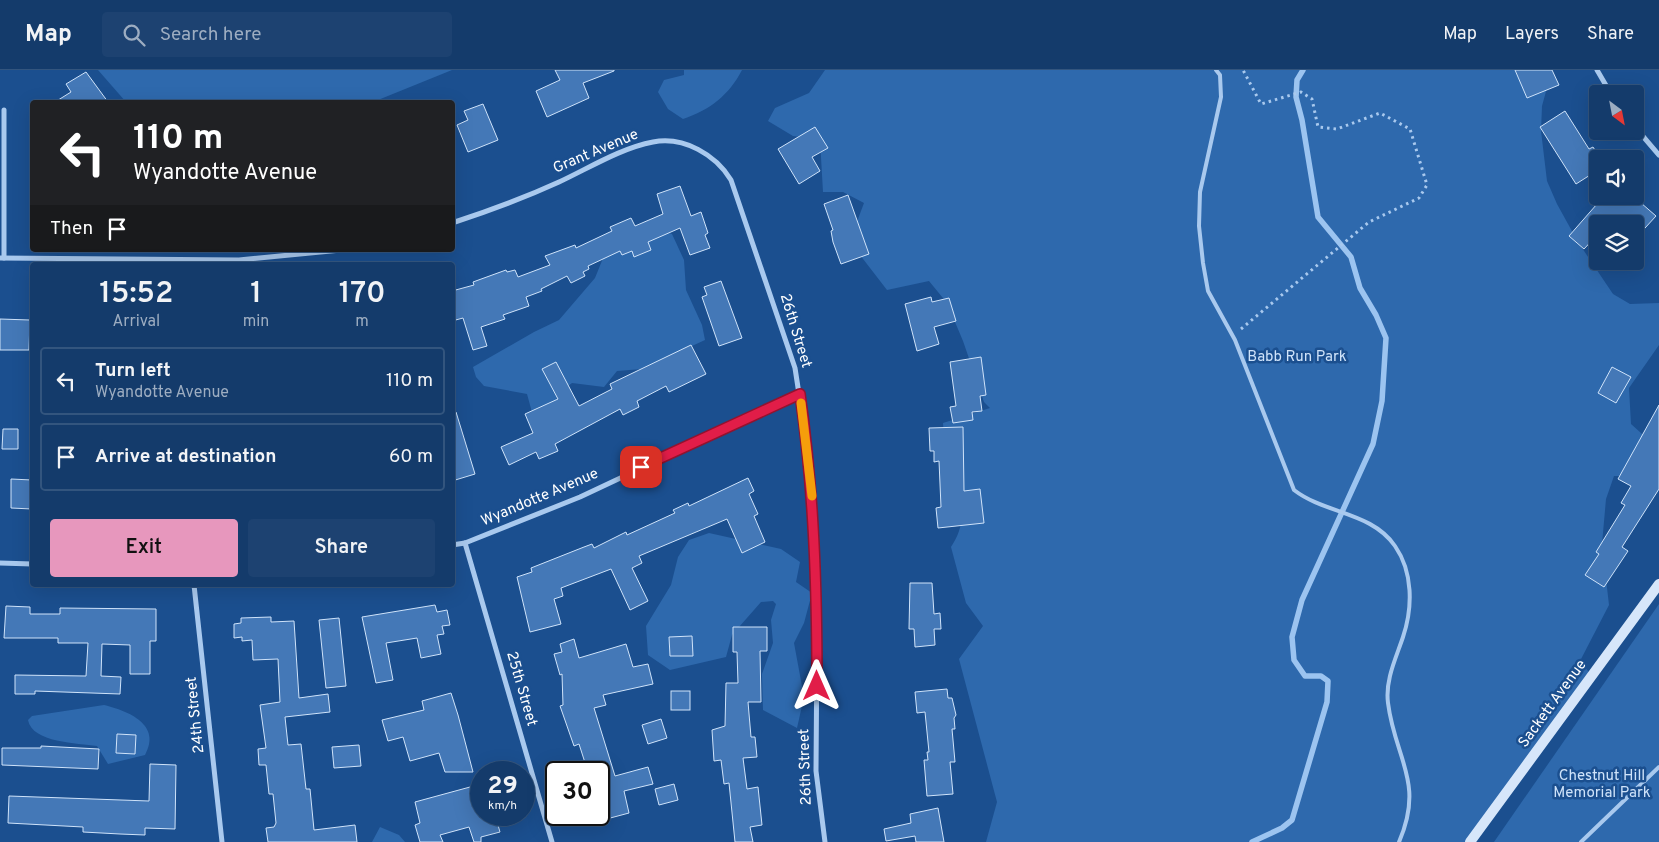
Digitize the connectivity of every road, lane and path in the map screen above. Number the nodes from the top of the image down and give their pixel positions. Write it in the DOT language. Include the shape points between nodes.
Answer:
graph roads {
  1 [pos="1216,70"];
  2 [pos="1243,70"];
  3 [pos="1597,70"];
  4 [pos="1606,85"];
  5 [pos="4,110"];
  6 [pos="1644,138"];
  7 [pos="1659,155"];
  8 [pos="736,191"];
  9 [pos="455,222"];
  10 [pos="321,252"];
  11 [pos="2,258"];
  12 [pos="1233,336"];
  13 [pos="800,394"];
  14 [pos="465,543"];
  15 [pos="455,545"];
  16 [pos="0,563"];
  17 [pos="30,564"];
  18 [pos="1659,584"];
  19 [pos="194,587"];
  20 [pos="1659,767"];
  21 [pos="222,842"];
  22 [pos="552,842"];
  23 [pos="825,842"];
  24 [pos="1399,842"];
  25 [pos="1470,842"];
  26 [pos="1581,842"];
  1 -- 12 [label="lane" via="1220,75 1221,97 1200,192 1200,226 1208,291"];
  2 -- 12 [label="path" via="1261,104 1301,92 1312,99 1318,128 1337,129 1380,113 1410,129 1427,185 1419,198 1369,222"];
  3 -- 4 [label="street"];
  5 -- 11 [label="street"];
  6 -- 7 [label="street"];
  8 -- 9 [label="street, Grant Avenue" via="724,167 699,149 654,142 626,151 535,193"];
  8 -- 13 [label="street, 26th Street" via="795,368"];
  10 -- 11 [label="street" via="240,260"];
  12 -- 24 [label="lane" via="1294,490 1308,501 1375,525 1396,546 1408,572 1404,634 1388,686 1388,702 1408,774 1411,801 1407,824"];
  13 -- 14 [label="street, Wyandotte Avenue" via="580,497"];
  13 -- 23 [label="street, 26th Street" via="813,507 817,638 816,771"];
  14 -- 15 [label="street, Wyandotte Avenue"];
  14 -- 22 [label="street, 25th Street"];
  16 -- 17 [label="street"];
  18 -- 25 [label="street, Sackett Avenue"];
  19 -- 21 [label="street, 24th Street"];
  20 -- 26 [label="lane"];
}
